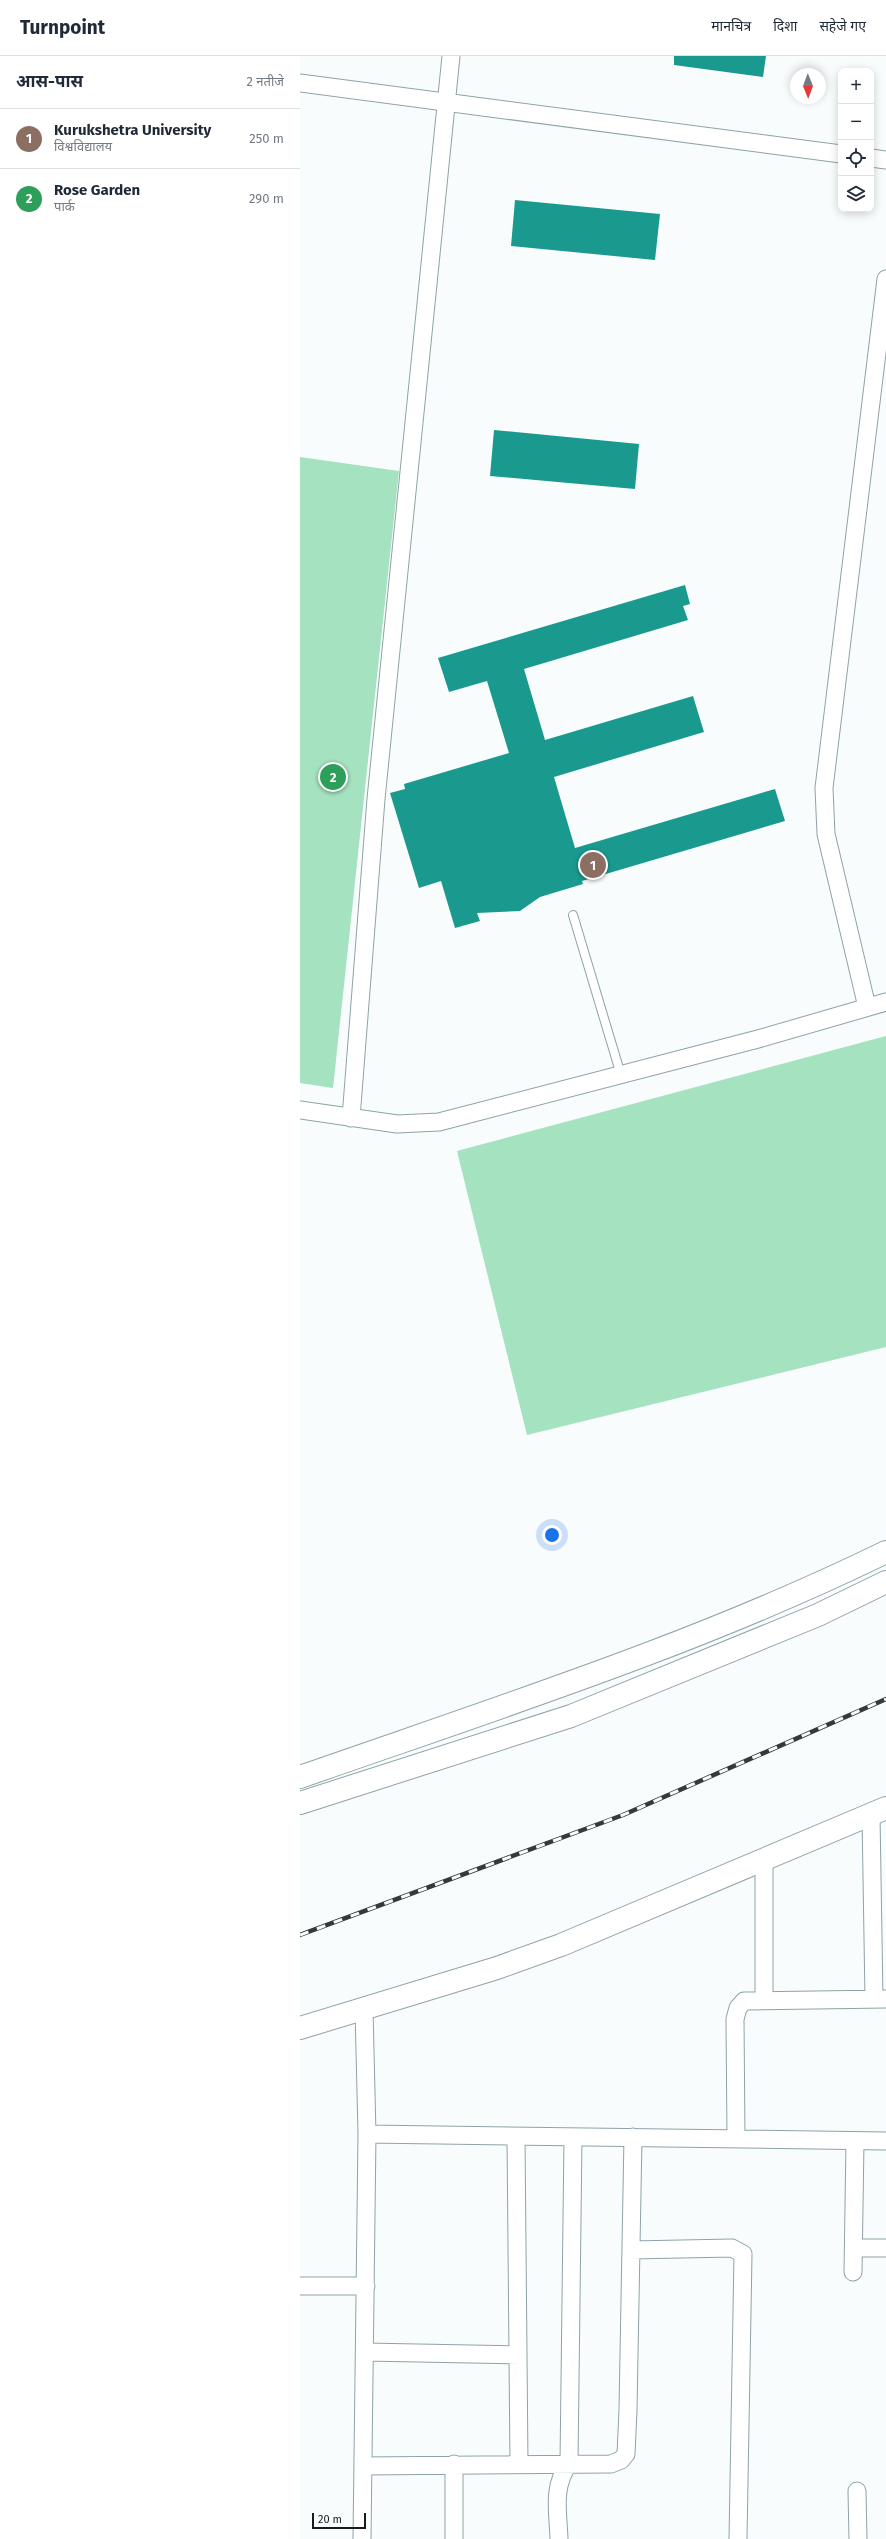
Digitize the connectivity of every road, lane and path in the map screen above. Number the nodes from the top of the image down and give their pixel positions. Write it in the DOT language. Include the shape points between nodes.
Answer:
graph roads {
  1 [pos="452,56"];
  2 [pos="300,83"];
  3 [pos="446,102"];
  4 [pos="838,154"];
  5 [pos="874,158"];
  6 [pos="886,160"];
  7 [pos="886,279"];
  8 [pos="573,915"];
  9 [pos="886,1002"];
  10 [pos="866,1007"];
  11 [pos="621,1075"];
  12 [pos="300,1110"];
  13 [pos="351,1118"];
  14 [pos="886,1552"];
  15 [pos="886,1582"];
  16 [pos="300,1777"];
  17 [pos="300,1803"];
  18 [pos="878,1812"];
  19 [pos="764,1861"];
  20 [pos="880,1999"];
  21 [pos="764,2000"];
  22 [pos="364,2009"];
  23 [pos="300,2028"];
  24 [pos="367,2134"];
  25 [pos="516,2137"];
  26 [pos="633,2137"];
  27 [pos="573,2138"];
  28 [pos="736,2138"];
  29 [pos="856,2141"];
  30 [pos="886,2141"];
  31 [pos="854,2248"];
  32 [pos="886,2248"];
  33 [pos="631,2250"];
  34 [pos="853,2272"];
  35 [pos="300,2286"];
  36 [pos="366,2286"];
  37 [pos="365,2352"];
  38 [pos="518,2355"];
  39 [pos="569,2463"];
  40 [pos="454,2464"];
  41 [pos="519,2464"];
  42 [pos="363,2466"];
  43 [pos="857,2491"];
  44 [pos="362,2539"];
  45 [pos="454,2539"];
  46 [pos="559,2539"];
  47 [pos="738,2539"];
  48 [pos="858,2539"];
  1 -- 3 [label="street"];
  2 -- 3 [label="street"];
  3 -- 4 [label="street"];
  3 -- 13 [label="street" via="377,791"];
  5 -- 6 [label="street"];
  7 -- 10 [label="street" via="824,788 826,834"];
  8 -- 11 [label="lane"];
  9 -- 10 [label="street"];
  10 -- 11 [label="street"];
  11 -- 13 [label="street" via="439,1122 397,1124"];
  12 -- 13 [label="street"];
  14 -- 16 [label="main road" via="758,1612 567,1683"];
  15 -- 17 [label="main road" via="818,1615 571,1716"];
  18 -- 19 [label="main road"];
  18 -- 20 [label="street"];
  19 -- 21 [label="street"];
  19 -- 22 [label="main road" via="561,1945 497,1968"];
  20 -- 21 [label="street"];
  21 -- 28 [label="street" via="744,2001 738,2008 735,2020"];
  22 -- 23 [label="main road"];
  22 -- 24 [label="street"];
  24 -- 25 [label="street"];
  24 -- 36 [label="street"];
  25 -- 27 [label="street"];
  25 -- 38 [label="street"];
  26 -- 27 [label="street"];
  26 -- 28 [label="street"];
  26 -- 33 [label="street"];
  27 -- 39 [label="street"];
  28 -- 29 [label="street"];
  29 -- 30 [label="street"];
  29 -- 31 [label="street"];
  31 -- 32 [label="street"];
  31 -- 34 [label="street"];
  33 -- 39 [label="street" via="626,2454 621,2460 611,2464"];
  33 -- 47 [label="street" via="732,2248 743,2254"];
  35 -- 36 [label="street"];
  36 -- 37 [label="street"];
  37 -- 38 [label="street"];
  37 -- 42 [label="street"];
  38 -- 41 [label="street"];
  39 -- 41 [label="street"];
  39 -- 46 [label="street" via="561,2475 557,2492"];
  40 -- 41 [label="street"];
  40 -- 42 [label="street"];
  40 -- 45 [label="street"];
  42 -- 44 [label="street"];
  43 -- 48 [label="street"];
}
